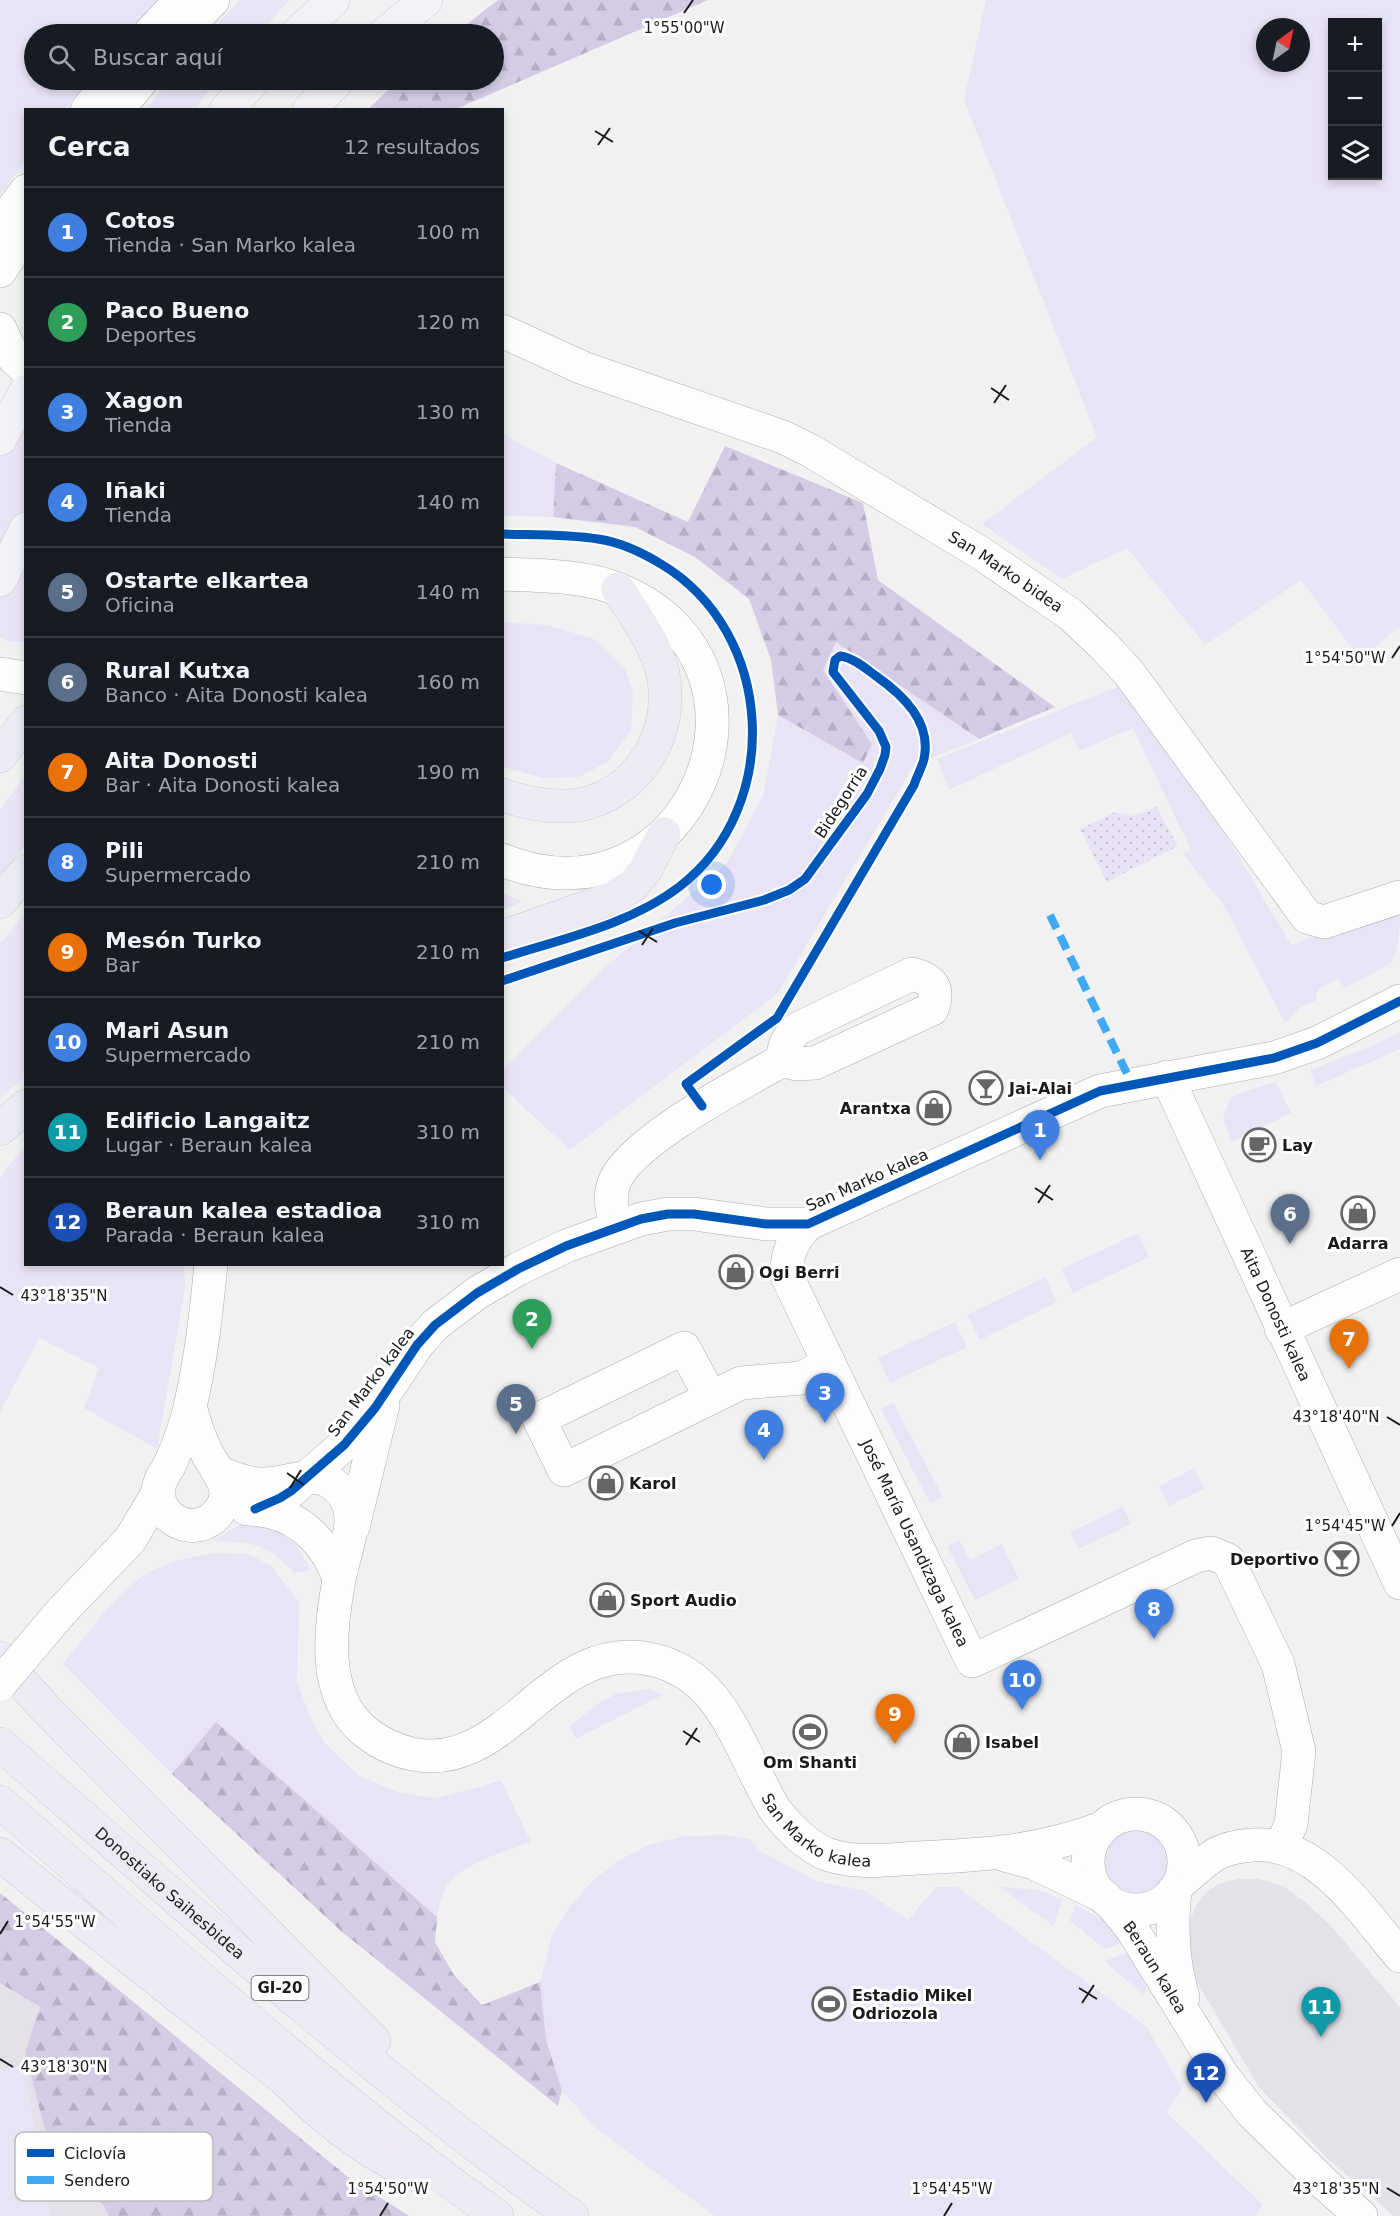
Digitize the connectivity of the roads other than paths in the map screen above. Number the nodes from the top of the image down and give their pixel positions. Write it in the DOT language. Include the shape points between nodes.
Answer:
graph roads {
  1 [pos="181,0"];
  2 [pos="213,0"];
  3 [pos="333,0"];
  4 [pos="426,0"];
  5 [pos="158,24"];
  6 [pos="190,24"];
  7 [pos="308,24"];
  8 [pos="397,24"];
  9 [pos="103,90"];
  10 [pos="134,90"];
  11 [pos="245,90"];
  12 [pos="328,90"];
  13 [pos="89,108"];
  14 [pos="119,108"];
  15 [pos="228,108"];
  16 [pos="311,108"];
  17 [pos="24,199"];
  18 [pos="15,234"];
  19 [pos="0,271"];
  20 [pos="0,329"];
  21 [pos="504,332"];
  22 [pos="24,367"];
  23 [pos="0,370"];
  24 [pos="24,376"];
  25 [pos="24,395"];
  26 [pos="0,439"];
  27 [pos="24,533"];
  28 [pos="504,574"];
  29 [pos="0,580"];
  30 [pos="618,589"];
  31 [pos="0,674"];
  32 [pos="24,678"];
  33 [pos="24,725"];
  34 [pos="0,756"];
  35 [pos="504,796"];
  36 [pos="664,834"];
  37 [pos="504,861"];
  38 [pos="24,873"];
  39 [pos="1400,897"];
  40 [pos="0,902"];
  41 [pos="504,936"];
  42 [pos="1400,1001"];
  43 [pos="783,1060"];
  44 [pos="1167,1077"];
  45 [pos="24,1108"];
  46 [pos="0,1129"];
  47 [pos="720,1218"];
  48 [pos="808,1224"];
  49 [pos="616,1227"];
  50 [pos="211,1266"];
  51 [pos="1400,1274"];
  52 [pos="787,1276"];
  53 [pos="1281,1329"];
  54 [pos="829,1363"];
  55 [pos="387,1389"];
  56 [pos="711,1398"];
  57 [pos="190,1406"];
  58 [pos="218,1470"];
  59 [pos="308,1477"];
  60 [pos="163,1481"];
  61 [pos="222,1509"];
  62 [pos="255,1509"];
  63 [pos="181,1524"];
  64 [pos="351,1535"];
  65 [pos="115,1557"];
  66 [pos="339,1579"];
  67 [pos="1400,1583"];
  68 [pos="0,1658"];
  69 [pos="0,1684"];
  70 [pos="0,1744"];
  71 [pos="0,1802"];
  72 [pos="1165,1823"];
  73 [pos="1102,1828"];
  74 [pos="1239,1846"];
  75 [pos="1281,1847"];
  76 [pos="0,1854"];
  77 [pos="1001,1854"];
  78 [pos="1177,1887"];
  79 [pos="1108,1900"];
  80 [pos="1400,1956"];
  81 [pos="1197,2032"];
  82 [pos="409,2094"];
  83 [pos="468,2195"];
  84 [pos="497,2216"];
  85 [pos="572,2216"];
  86 [pos="1361,2216"];
  1 -- 5 [label="street"];
  2 -- 6 [label="street"];
  3 -- 7 [label="main road"];
  4 -- 8 [label="main road"];
  9 -- 13 [label="street"];
  10 -- 14 [label="street"];
  11 -- 15 [label="main road"];
  12 -- 16 [label="main road"];
  17 -- 18 [label="street"];
  18 -- 19 [label="street"];
  20 -- 22 [label="street" via="14,358"];
  21 -- 39 [label="street, San Marko bidea" via="583,368 783,437 979,552 1070,614 1129,673 1307,917 1324,922"];
  23 -- 24 [label="street"];
  25 -- 26 [label="main road"];
  27 -- 29 [label="main road"];
  28 -- 30 [label="street" via="552,576"];
  30 -- 35 [label="highway" via="657,655 662,672 665,709 656,744 641,768 620,787 586,804 532,803"];
  30 -- 36 [label="street" via="650,607 677,630 702,670 710,695 713,720 705,773 693,798"];
  31 -- 32 [label="street"];
  33 -- 34 [label="highway"];
  36 -- 37 [label="street" via="641,853 614,866 582,873 550,873"];
  36 -- 41 [label="highway" via="645,871 632,886 613,898"];
  38 -- 40 [label="highway"];
  42 -- 44 [label="street, San Marko kalea" via="1317,1043 1274,1058"];
  43 -- 49 [label="street" via="698,1108 628,1161 613,1184 610,1198"];
  44 -- 48 [label="street, San Marko kalea" via="1100,1091"];
  44 -- 53 [label="street, Aita Donosti kalea"];
  45 -- 46 [label="highway"];
  47 -- 48 [label="street, San Marko kalea"];
  47 -- 49 [label="street, San Marko kalea" via="668,1214"];
  47 -- 52 [label="street, José María Usandizaga kalea" via="765,1242"];
  48 -- 52 [label="street" via="791,1245"];
  49 -- 55 [label="street, San Marko kalea" via="518,1269 454,1308 417,1345"];
  50 -- 57 [label="street"];
  51 -- 53 [label="street"];
  52 -- 54 [label="street, José María Usandizaga kalea"];
  53 -- 67 [label="street, Aita Donosti kalea"];
  54 -- 56 [label="street" via="802,1378 741,1383"];
  54 -- 75 [label="street, José María Usandizaga kalea" via="972,1661 1196,1556 1211,1553 1228,1560 1278,1664 1299,1750 1291,1824"];
  55 -- 59 [label="street, San Marko kalea" via="344,1445"];
  55 -- 64 [label="street, San Marko kalea"];
  56 -- 56 [label="street" via="564,1470 539,1419 684,1348"];
  57 -- 58 [label="street" via="199,1435"];
  57 -- 60 [label="street"];
  58 -- 59 [label="street" via="241,1481 263,1484"];
  58 -- 60 [label="street" via="207,1461 186,1458 177,1461"];
  58 -- 61 [label="street" via="226,1491"];
  59 -- 62 [label="street, San Marko kalea" via="280,1498"];
  59 -- 64 [label="street" via="327,1480 343,1492 351,1512"];
  60 -- 63 [label="street" via="163,1509"];
  60 -- 65 [label="street" via="130,1540"];
  61 -- 62 [label="street"];
  61 -- 63 [label="street" via="204,1524"];
  62 -- 66 [label="street" via="283,1515 308,1530 328,1552"];
  63 -- 65 [label="street" via="148,1536"];
  64 -- 66 [label="street, San Marko kalea"];
  65 -- 69 [label="street, bridge" via="61,1612"];
  66 -- 77 [label="street, San Marko kalea" via="332,1638 333,1671 343,1703 362,1728 394,1750 429,1757 460,1753 487,1739 565,1677 589,1665 628,1658 652,1660 697,1680 717,1701 775,1810 798,1834 826,1854 857,1862"];
  68 -- 82 [label="highway" via="376,2043"];
  70 -- 82 [label="highway, Donostiako Saihesbidea / GI-20" via="267,1977"];
  71 -- 83 [label="highway, GI-20" via="250,2019 380,2128"];
  72 -- 73 [label="street" via="1131,1814 1115,1818"];
  72 -- 74 [label="street" via="1202,1838"];
  72 -- 78 [label="street" via="1180,1842 1185,1857"];
  73 -- 77 [label="street, San Marko kalea" via="1052,1844"];
  73 -- 79 [label="street" via="1088,1857 1096,1888"];
  74 -- 75 [label="street"];
  74 -- 78 [label="street" via="1218,1853"];
  75 -- 80 [label="street" via="1308,1859 1343,1889"];
  76 -- 83 [label="highway" via="291,2084 344,2133 404,2170"];
  77 -- 79 [label="street, San Marko kalea" via="1040,1866"];
  78 -- 79 [label="street" via="1167,1899 1138,1910"];
  78 -- 81 [label="street, Beraun kalea" via="1172,1935 1174,1961"];
  79 -- 81 [label="street, Beraun kalea" via="1132,1929"];
  81 -- 86 [label="street, Beraun kalea" via="1222,2075 1252,2113"];
  82 -- 85 [label="highway, Donostiako Saihesbidea / GI-20"];
  83 -- 84 [label="highway, GI-20"];
}
